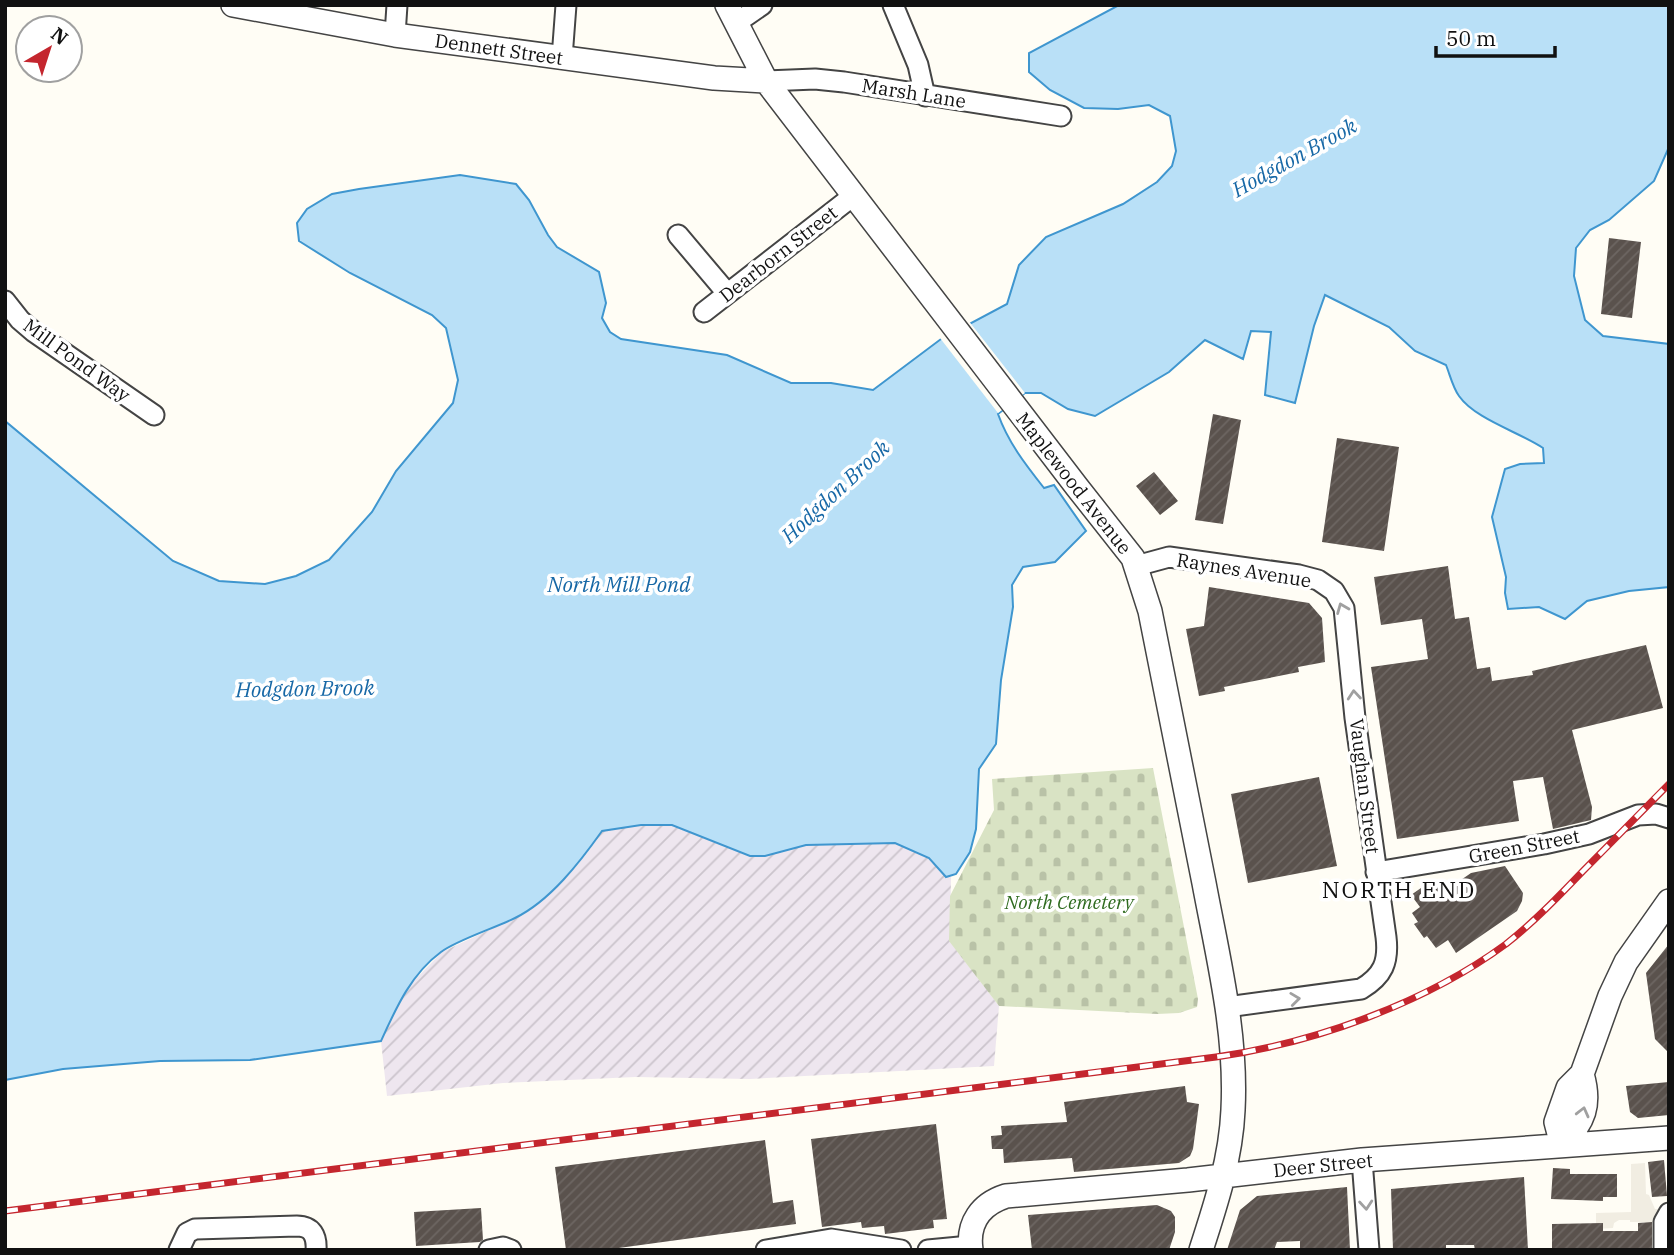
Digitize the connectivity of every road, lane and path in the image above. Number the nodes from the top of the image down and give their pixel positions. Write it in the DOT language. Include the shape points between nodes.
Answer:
graph roads {
  1 [pos="233,5"];
  2 [pos="397,5"];
  3 [pos="566,5"];
  4 [pos="762,5"];
  5 [pos="892,5"];
  6 [pos="731,14"];
  7 [pos="395,35"];
  8 [pos="562,58"];
  9 [pos="766,81"];
  10 [pos="925,96"];
  11 [pos="1060,116"];
  12 [pos="853,196"];
  13 [pos="678,235"];
  14 [pos="727,293"];
  15 [pos="5,301"];
  16 [pos="704,312"];
  17 [pos="154,415"];
  18 [pos="1136,566"];
  19 [pos="1350,645"];
  20 [pos="1669,818"];
  21 [pos="1376,872"];
  22 [pos="1669,901"];
  23 [pos="1227,1007"];
  24 [pos="1669,1138"];
  25 [pos="1562,1145"];
  26 [pos="1362,1160"];
  27 [pos="1223,1176"];
  28 [pos="1669,1213"];
  29 [pos="183,1241"];
  30 [pos="971,1248"];
  31 [pos="316,1250"];
  32 [pos="489,1250"];
  33 [pos="511,1250"];
  34 [pos="766,1250"];
  35 [pos="901,1250"];
  36 [pos="928,1250"];
  37 [pos="1201,1250"];
  38 [pos="1369,1250"];
  39 [pos="1664,1250"];
  1 -- 7 [label="street, Dennett Street"];
  2 -- 7 [label="street"];
  3 -- 8 [label="street"];
  4 -- 6 [label="street"];
  5 -- 10 [label="street" via="918,65"];
  6 -- 9 [label="street, Maplewood Avenue"];
  7 -- 8 [label="street, Dennett Street"];
  8 -- 9 [label="street, Dennett Street"];
  9 -- 10 [label="street, Marsh Lane" via="815,79"];
  9 -- 12 [label="street, Maplewood Avenue"];
  10 -- 11 [label="street, Marsh Lane"];
  12 -- 14 [label="street, Dearborn Street"];
  12 -- 18 [label="street, Maplewood Avenue" via="1124,544"];
  13 -- 14 [label="street"];
  14 -- 16 [label="street, Dearborn Street"];
  15 -- 17 [label="street, Mill Pond Way" via="34,332"];
  19 -- 18 [label="street, Raynes Avenue, one-way" via="1344,608 1334,591 1318,580 1170,557"];
  18 -- 23 [label="street, Maplewood Avenue" via="1150,611"];
  21 -- 19 [label="street, Vaughan Street, one-way"];
  20 -- 21 [label="street, Green Street" via="1638,815 1589,834 1544,844"];
  23 -- 21 [label="street, Vaughan Street, one-way" via="1350,992 1372,983 1386,965 1388,954"];
  22 -- 25 [label="street" via="1626,962 1610,996 1582,1074 1588,1093 1579,1127"];
  23 -- 27 [label="street, Maplewood Avenue" via="1233,1113"];
  24 -- 25 [label="street, Deer Street"];
  25 -- 26 [label="street, Deer Street"];
  26 -- 27 [label="street, Deer Street"];
  26 -- 38 [label="street, one-way"];
  27 -- 30 [label="street, Deer Street" via="1006,1196 982,1210 972,1225"];
  27 -- 37 [label="street, Maplewood Avenue"];
  28 -- 39 [label="street" via="1664,1222"];
  29 -- 31 [label="street" via="204,1227 302,1226 314,1234"];
  30 -- 36 [label="street"];
  32 -- 33 [label="street"];
  34 -- 35 [label="street" via="831,1239"];
}
